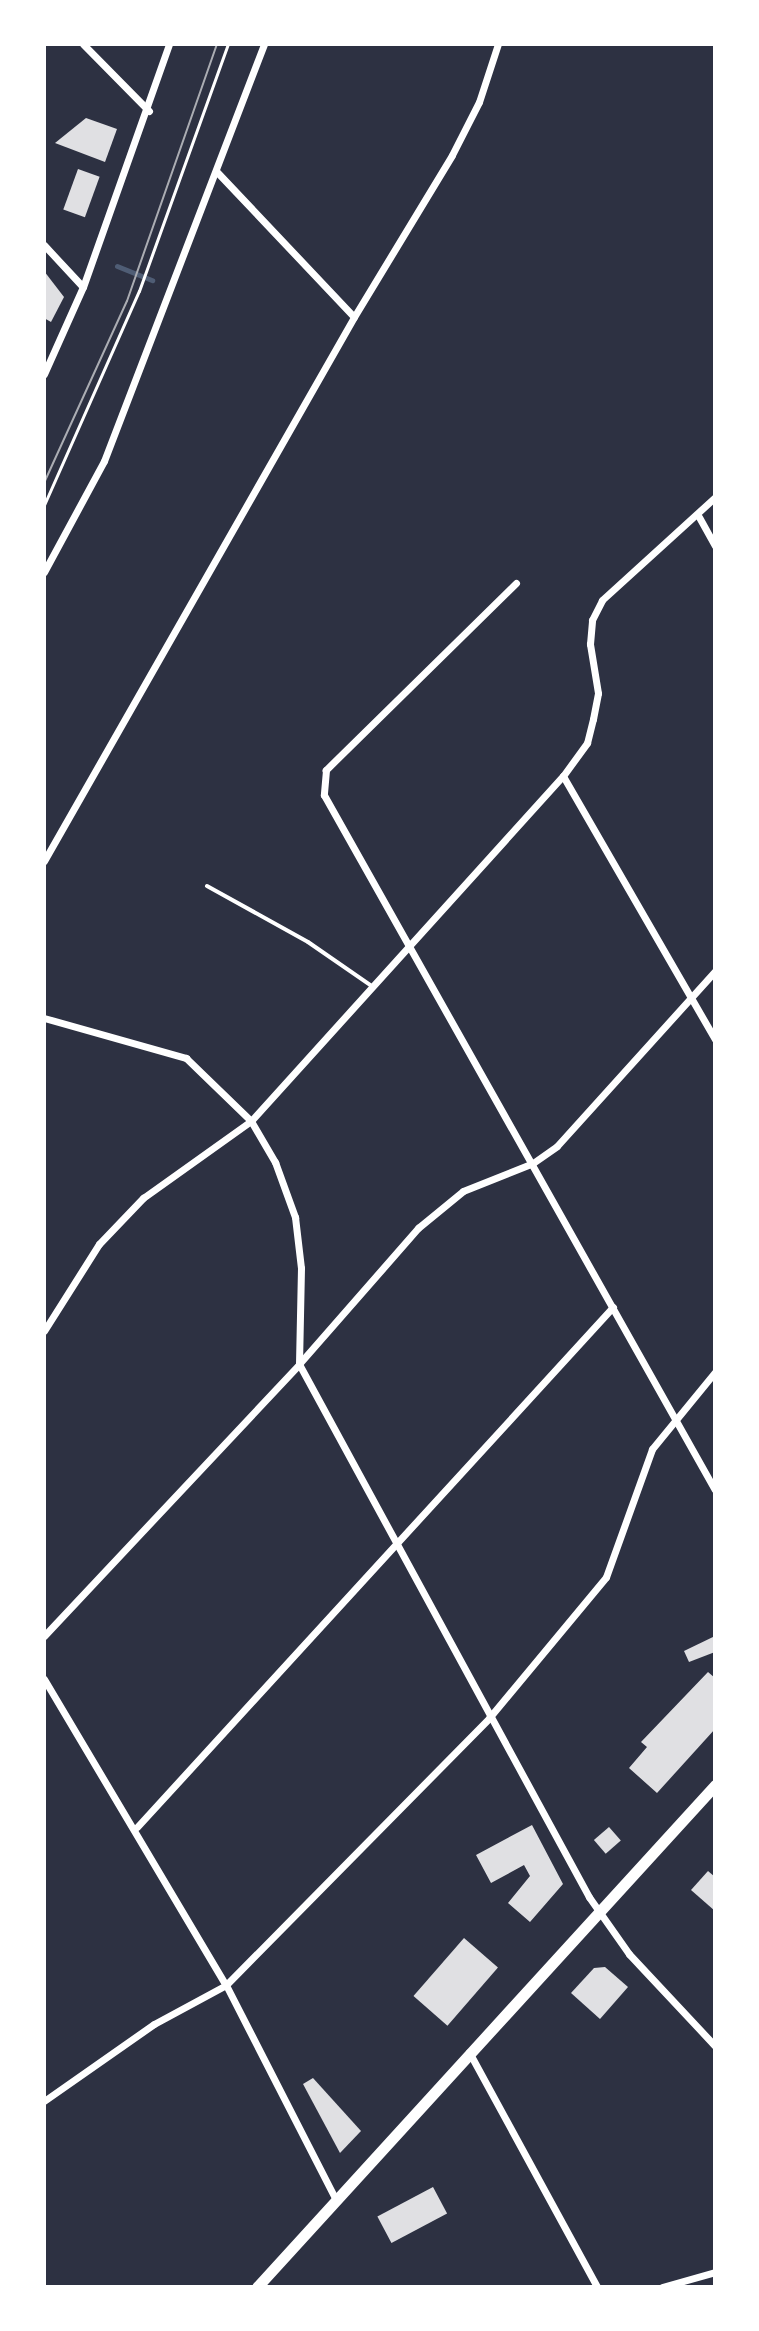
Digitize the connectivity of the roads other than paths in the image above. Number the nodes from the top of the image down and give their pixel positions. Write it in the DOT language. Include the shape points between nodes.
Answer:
graph roads {
  1 [pos="83,44"];
  2 [pos="169,44"];
  3 [pos="264,44"];
  4 [pos="498,44"];
  5 [pos="149,111"];
  6 [pos="217,172"];
  7 [pos="44,245"];
  8 [pos="83,287"];
  9 [pos="354,317"];
  10 [pos="44,374"];
  11 [pos="714,501"];
  12 [pos="699,517"];
  13 [pos="715,546"];
  14 [pos="44,572"];
  15 [pos="516,583"];
  16 [pos="563,776"];
  17 [pos="44,861"];
  18 [pos="207,886"];
  19 [pos="412,948"];
  20 [pos="715,971"];
  21 [pos="375,989"];
  22 [pos="692,998"];
  23 [pos="44,1018"];
  24 [pos="715,1039"];
  25 [pos="251,1121"];
  26 [pos="533,1163"];
  27 [pos="613,1307"];
  28 [pos="44,1331"];
  29 [pos="299,1364"];
  30 [pos="715,1372"];
  31 [pos="674,1417"];
  32 [pos="715,1490"];
  33 [pos="395,1541"];
  34 [pos="44,1636"];
  35 [pos="44,1679"];
  36 [pos="489,1718"];
  37 [pos="715,1785"];
  38 [pos="137,1827"];
  39 [pos="599,1913"];
  40 [pos="226,1985"];
  41 [pos="715,2046"];
  42 [pos="469,2052"];
  43 [pos="44,2101"];
  44 [pos="335,2198"];
  45 [pos="715,2272"];
  46 [pos="257,2287"];
  47 [pos="597,2287"];
  48 [pos="662,2287"];
  1 -- 5 [label="street"];
  2 -- 5 [label="street"];
  3 -- 6 [label="street"];
  4 -- 9 [label="street" via="479,102 452,155"];
  5 -- 8 [label="street"];
  6 -- 9 [label="street"];
  6 -- 14 [label="street" via="104,461"];
  7 -- 8 [label="street"];
  8 -- 10 [label="street"];
  9 -- 17 [label="street"];
  11 -- 12 [label="street"];
  12 -- 13 [label="street"];
  12 -- 16 [label="street" via="602,600 592,620 590,644 598,693 593,719 587,743"];
  15 -- 19 [label="street" via="326,770 324,795"];
  16 -- 19 [label="street"];
  16 -- 22 [label="street"];
  18 -- 21 [label="lane" via="308,942"];
  19 -- 21 [label="street"];
  19 -- 26 [label="street"];
  20 -- 22 [label="street"];
  21 -- 25 [label="street"];
  22 -- 24 [label="street"];
  22 -- 26 [label="street" via="557,1146"];
  23 -- 25 [label="street" via="186,1058"];
  25 -- 28 [label="street" via="143,1198 99,1244"];
  25 -- 29 [label="street" via="275,1162 295,1217 301,1268"];
  26 -- 27 [label="street"];
  26 -- 29 [label="street" via="463,1191 418,1228"];
  27 -- 31 [label="street"];
  27 -- 33 [label="street"];
  29 -- 33 [label="street"];
  29 -- 34 [label="street"];
  30 -- 31 [label="street"];
  31 -- 32 [label="street"];
  31 -- 36 [label="street" via="639,1476 606,1577"];
  33 -- 36 [label="street"];
  33 -- 38 [label="street"];
  35 -- 38 [label="street"];
  36 -- 39 [label="street"];
  36 -- 40 [label="street"];
  37 -- 39 [label="main road"];
  38 -- 40 [label="street"];
  39 -- 41 [label="street" via="629,1954"];
  39 -- 42 [label="main road"];
  40 -- 43 [label="street" via="154,2024"];
  40 -- 44 [label="street"];
  42 -- 44 [label="main road"];
  42 -- 47 [label="street"];
  44 -- 46 [label="main road"];
  45 -- 48 [label="street"];
}
